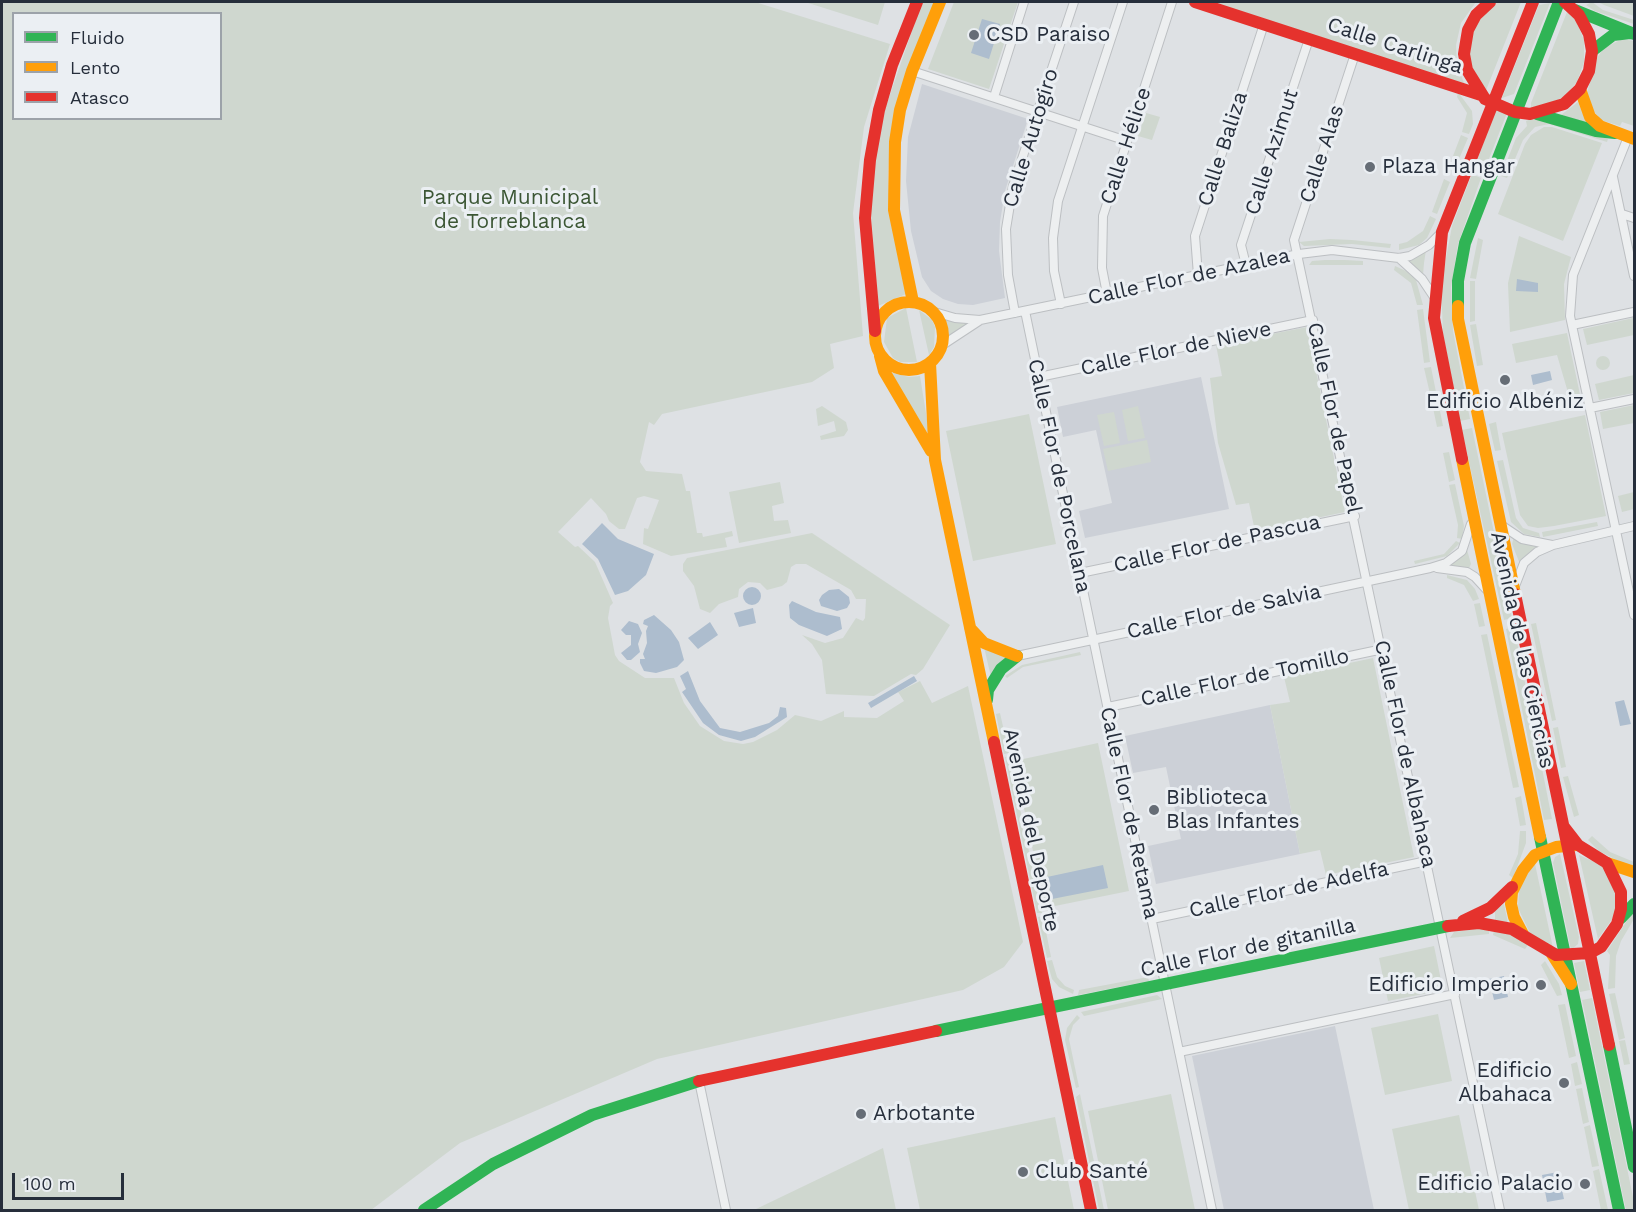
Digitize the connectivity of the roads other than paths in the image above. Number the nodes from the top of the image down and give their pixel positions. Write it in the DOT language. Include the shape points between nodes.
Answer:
graph roads {
  1 [pos="917,2"];
  2 [pos="940,2"];
  3 [pos="1024,2"];
  4 [pos="1074,2"];
  5 [pos="1123,2"];
  6 [pos="1172,2"];
  7 [pos="1195,2"];
  8 [pos="1490,2"];
  9 [pos="1533,2"];
  10 [pos="1559,2"];
  11 [pos="1565,2"];
  12 [pos="1575,10"];
  13 [pos="1264,24"];
  14 [pos="1633,33"];
  15 [pos="1309,39"];
  16 [pos="1592,51"];
  17 [pos="1355,54"];
  18 [pos="912,71"];
  19 [pos="1580,89"];
  20 [pos="1480,95"];
  21 [pos="994,97"];
  22 [pos="1493,103"];
  23 [pos="1038,112"];
  24 [pos="1515,112"];
  25 [pos="1536,113"];
  26 [pos="1082,126"];
  27 [pos="1615,133"];
  28 [pos="1631,138"];
  29 [pos="1127,141"];
  30 [pos="1613,177"];
  31 [pos="1622,214"];
  32 [pos="1635,218"];
  33 [pos="1442,232"];
  34 [pos="1299,254"];
  35 [pos="1399,258"];
  36 [pos="1246,265"];
  37 [pos="1198,275"];
  38 [pos="1635,276"];
  39 [pos="1107,294"];
  40 [pos="1434,298"];
  41 [pos="913,302"];
  42 [pos="1061,303"];
  43 [pos="931,311"];
  44 [pos="1025,311"];
  45 [pos="1635,312"];
  46 [pos="1015,313"];
  47 [pos="1313,320"];
  48 [pos="980,321"];
  49 [pos="1572,325"];
  50 [pos="875,331"];
  51 [pos="941,346"];
  52 [pos="879,352"];
  53 [pos="930,363"];
  54 [pos="1039,377"];
  55 [pos="1635,399"];
  56 [pos="1590,408"];
  57 [pos="934,457"];
  58 [pos="1473,513"];
  59 [pos="1355,516"];
  60 [pos="1500,524"];
  61 [pos="1635,526"];
  62 [pos="1616,530"];
  63 [pos="1552,545"];
  64 [pos="1430,568"];
  65 [pos="1080,573"];
  66 [pos="1369,581"];
  67 [pos="1514,592"];
  68 [pos="1490,594"];
  69 [pos="1635,615"];
  70 [pos="969,627"];
  71 [pos="1094,640"];
  72 [pos="1383,649"];
  73 [pos="1017,656"];
  74 [pos="1108,707"];
  75 [pos="986,708"];
  76 [pos="1573,846"];
  77 [pos="1539,853"];
  78 [pos="1427,861"];
  79 [pos="1607,864"];
  80 [pos="1635,872"];
  81 [pos="1518,879"];
  82 [pos="1635,903"];
  83 [pos="1152,919"];
  84 [pos="1617,924"];
  85 [pos="1448,926"];
  86 [pos="1524,937"];
  87 [pos="1594,951"];
  88 [pos="1552,954"];
  89 [pos="1565,956"];
  90 [pos="1165,985"];
  91 [pos="1572,986"];
  92 [pos="1455,994"];
  93 [pos="1049,1008"];
  94 [pos="1179,1052"];
  95 [pos="699,1080"];
  96 [pos="1635,1167"];
  97 [pos="424,1210"];
  98 [pos="726,1210"];
  99 [pos="1091,1210"];
  100 [pos="1212,1210"];
  101 [pos="1500,1210"];
  102 [pos="1619,1210"];
  1 -- 50 [label="street" via="892,65 870,160 866,218"];
  2 -- 18 [label="street"];
  3 -- 21 [label="street"];
  4 -- 23 [label="street, Calle Autogiro"];
  5 -- 26 [label="street"];
  6 -- 29 [label="street, Calle Hélice"];
  7 -- 13 [label="street, Calle Carlinga"];
  8 -- 20 [label="street" via="1472,22 1465,46 1467,70"];
  9 -- 22 [label="street, Avenida de las Ciencias"];
  10 -- 24 [label="street, Avenida de las Ciencias"];
  11 -- 12 [label="street"];
  12 -- 14 [label="street"];
  12 -- 16 [label="street" via="1587,29"];
  13 -- 15 [label="street, Calle Carlinga"];
  13 -- 37 [label="street, Calle Baliza" via="1195,236"];
  14 -- 16 [label="street" via="1613,35"];
  15 -- 17 [label="street, Calle Carlinga"];
  15 -- 36 [label="street, Calle Azimut" via="1241,245"];
  16 -- 19 [label="street" via="1589,71"];
  17 -- 20 [label="street, Calle Carlinga"];
  17 -- 34 [label="street, Calle Alas" via="1294,240"];
  18 -- 21 [label="street"];
  18 -- 41 [label="street" via="900,110 893,176 899,243"];
  19 -- 25 [label="street" via="1557,107"];
  19 -- 27 [label="street" via="1590,117"];
  20 -- 22 [label="street"];
  21 -- 23 [label="street"];
  22 -- 24 [label="street"];
  22 -- 33 [label="street, Avenida de las Ciencias"];
  23 -- 26 [label="street"];
  23 -- 46 [label="street, Calle Autogiro" via="1013,186 1006,229"];
  24 -- 25 [label="street"];
  24 -- 60 [label="street, Avenida de las Ciencias" via="1475,212 1458,281 1463,347"];
  25 -- 27 [label="street"];
  26 -- 29 [label="street"];
  26 -- 42 [label="street" via="1058,201 1053,238 1054,271"];
  27 -- 28 [label="street"];
  28 -- 30 [label="street"];
  29 -- 39 [label="street, Calle Hélice" via="1103,216 1101,251"];
  30 -- 31 [label="street"];
  30 -- 49 [label="street" via="1573,275"];
  31 -- 32 [label="street"];
  31 -- 38 [label="street"];
  33 -- 35 [label="street" via="1429,245"];
  33 -- 40 [label="street, Avenida de las Ciencias"];
  34 -- 35 [label="street, Calle Flor de Azalea" via="1332,250"];
  34 -- 36 [label="street, Calle Flor de Azalea"];
  34 -- 47 [label="street, Calle Flor de Papel"];
  35 -- 40 [label="street" via="1422,279"];
  36 -- 37 [label="street, Calle Flor de Azalea"];
  37 -- 39 [label="street, Calle Flor de Azalea"];
  39 -- 42 [label="street, Calle Flor de Azalea"];
  40 -- 58 [label="street, Avenida de las Ciencias" via="1436,338"];
  41 -- 43 [label="street"];
  41 -- 50 [label="street" via="892,306"];
  42 -- 44 [label="street, Calle Flor de Azalea"];
  43 -- 48 [label="street"];
  43 -- 51 [label="street" via="941,327"];
  44 -- 46 [label="street, Calle Flor de Azalea"];
  44 -- 54 [label="street, Calle Flor de Porcelana"];
  45 -- 49 [label="street"];
  46 -- 48 [label="street, Calle Flor de Azalea"];
  47 -- 54 [label="street, Calle Flor de Nieve"];
  47 -- 59 [label="street, Calle Flor de Papel"];
  48 -- 51 [label="street"];
  49 -- 56 [label="street"];
  50 -- 52 [label="street"];
  51 -- 53 [label="street"];
  52 -- 53 [label="street" via="901,369 917,369"];
  52 -- 57 [label="street, Avenida del Deporte" via="884,371"];
  53 -- 57 [label="street, Avenida del Deporte"];
  54 -- 65 [label="street, Calle Flor de Porcelana"];
  55 -- 56 [label="street"];
  56 -- 62 [label="street"];
  57 -- 70 [label="street, Avenida del Deporte"];
  58 -- 64 [label="street, Calle Flor de Salvia" via="1462,551 1446,563"];
  58 -- 68 [label="street, Avenida de las Ciencias"];
  59 -- 65 [label="street, Calle Flor de Pascua"];
  59 -- 66 [label="street, Calle Flor de Papel"];
  60 -- 63 [label="street" via="1522,539"];
  60 -- 67 [label="street, Avenida de las Ciencias"];
  61 -- 62 [label="street"];
  62 -- 63 [label="street"];
  62 -- 69 [label="street"];
  63 -- 67 [label="street" via="1524,563"];
  64 -- 66 [label="street, Calle Flor de Salvia"];
  64 -- 68 [label="street, Calle Flor de Salvia" via="1467,572"];
  65 -- 71 [label="street, Calle Flor de Porcelana"];
  66 -- 71 [label="street, Calle Flor de Salvia"];
  66 -- 72 [label="street, Calle Flor de Albahaca"];
  67 -- 76 [label="street, Avenida de las Ciencias" via="1564,827"];
  68 -- 77 [label="street, Avenida de las Ciencias" via="1539,829"];
  70 -- 73 [label="street" via="984,643"];
  70 -- 75 [label="street, Avenida del Deporte"];
  71 -- 73 [label="street, Calle Flor de Salvia"];
  71 -- 74 [label="street, Calle Flor de Retama"];
  72 -- 74 [label="street, Calle Flor de Tomillo"];
  72 -- 78 [label="street, Calle Flor de Albahaca"];
  73 -- 75 [label="street" via="1001,669 988,690"];
  74 -- 83 [label="street, Calle Flor de Retama"];
  75 -- 93 [label="street, Avenida del Deporte"];
  76 -- 77 [label="street"];
  76 -- 79 [label="street"];
  76 -- 87 [label="street, Avenida de las Ciencias"];
  77 -- 81 [label="street"];
  77 -- 89 [label="street, Avenida de las Ciencias"];
  78 -- 83 [label="street, Calle Flor de Adelfa"];
  78 -- 85 [label="street, Calle Flor de Albahaca"];
  79 -- 80 [label="street"];
  79 -- 84 [label="street" via="1621,892"];
  81 -- 85 [label="street" via="1505,897 1490,908"];
  81 -- 86 [label="street" via="1511,904"];
  82 -- 84 [label="street"];
  83 -- 90 [label="street, Calle Flor de Retama"];
  84 -- 87 [label="street"];
  85 -- 86 [label="street" via="1492,925 1512,929"];
  85 -- 90 [label="street, Calle Flor de gitanilla"];
  85 -- 92 [label="street, Calle Flor de Albahaca"];
  86 -- 88 [label="street"];
  87 -- 89 [label="street"];
  87 -- 96 [label="street, Avenida de las Ciencias"];
  88 -- 89 [label="street"];
  88 -- 91 [label="street"];
  89 -- 91 [label="street, Avenida de las Ciencias"];
  90 -- 93 [label="street, Calle Flor de gitanilla"];
  90 -- 94 [label="street, Calle Flor de Retama"];
  91 -- 102 [label="street, Avenida de las Ciencias"];
  92 -- 94 [label="street"];
  92 -- 101 [label="street, Calle Flor de Albahaca"];
  93 -- 95 [label="street, Calle Flor de gitanilla"];
  93 -- 99 [label="street, Avenida del Deporte"];
  94 -- 100 [label="street, Calle Flor de Retama"];
  95 -- 97 [label="street, Calle Flor de gitanilla" via="592,1115 493,1164"];
  95 -- 98 [label="street"];
}
